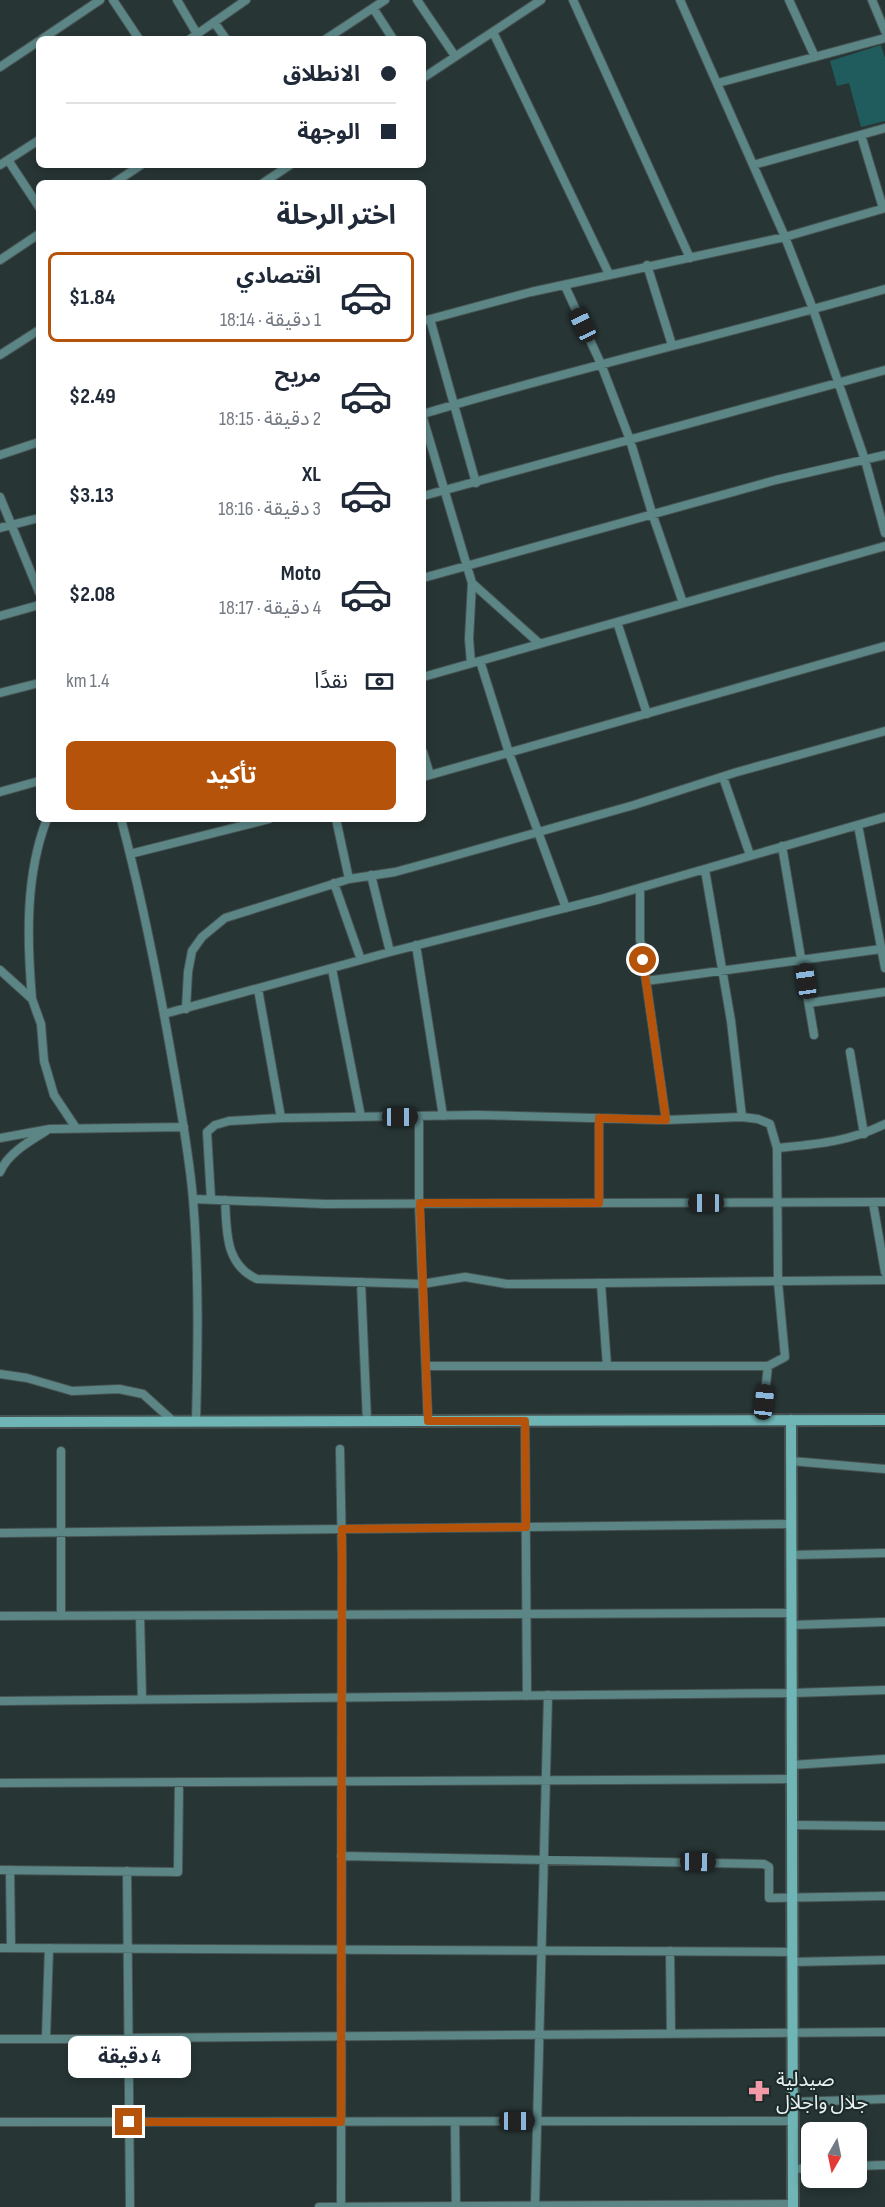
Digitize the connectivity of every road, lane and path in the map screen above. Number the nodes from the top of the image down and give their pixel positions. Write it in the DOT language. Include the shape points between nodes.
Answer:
graph roads {
  1 [pos="100,0"];
  2 [pos="113,0"];
  3 [pos="177,0"];
  4 [pos="246,0"];
  5 [pos="385,0"];
  6 [pos="417,0"];
  7 [pos="542,0"];
  8 [pos="573,0"];
  9 [pos="680,0"];
  10 [pos="789,0"];
  11 [pos="872,0"];
  12 [pos="373,8"];
  13 [pos="214,22"];
  14 [pos="885,31"];
  15 [pos="493,32"];
  16 [pos="197,34"];
  17 [pos="46,36"];
  18 [pos="137,36"];
  19 [pos="194,36"];
  20 [pos="224,36"];
  21 [pos="331,36"];
  22 [pos="391,36"];
  23 [pos="885,39"];
  24 [pos="36,43"];
  25 [pos="455,56"];
  26 [pos="815,57"];
  27 [pos="0,67"];
  28 [pos="426,76"];
  29 [pos="718,83"];
  30 [pos="885,128"];
  31 [pos="861,135"];
  32 [pos="36,142"];
  33 [pos="4,163"];
  34 [pos="753,165"];
  35 [pos="136,168"];
  36 [pos="284,168"];
  37 [pos="118,180"];
  38 [pos="267,180"];
  39 [pos="36,203"];
  40 [pos="884,208"];
  41 [pos="36,236"];
  42 [pos="785,237"];
  43 [pos="690,258"];
  44 [pos="0,260"];
  45 [pos="647,265"];
  46 [pos="609,274"];
  47 [pos="565,286"];
  48 [pos="885,289"];
  49 [pos="813,309"];
  50 [pos="426,320"];
  51 [pos="36,333"];
  52 [pos="672,345"];
  53 [pos="0,355"];
  54 [pos="601,364"];
  55 [pos="885,370"];
  56 [pos="838,384"];
  57 [pos="454,405"];
  58 [pos="426,415"];
  59 [pos="426,426"];
  60 [pos="630,440"];
  61 [pos="36,442"];
  62 [pos="0,455"];
  63 [pos="885,455"];
  64 [pos="865,460"];
  65 [pos="476,483"];
  66 [pos="445,490"];
  67 [pos="426,495"];
  68 [pos="0,496"];
  69 [pos="652,513"];
  70 [pos="36,519"];
  71 [pos="13,525"];
  72 [pos="0,528"];
  73 [pos="885,533"];
  74 [pos="885,546"];
  75 [pos="465,565"];
  76 [pos="426,577"];
  77 [pos="472,583"];
  78 [pos="36,584"];
  79 [pos="683,603"];
  80 [pos="36,606"];
  81 [pos="0,616"];
  82 [pos="617,622"];
  83 [pos="540,644"];
  84 [pos="885,646"];
  85 [pos="480,661"];
  86 [pos="471,663"];
  87 [pos="426,676"];
  88 [pos="36,684"];
  89 [pos="0,693"];
  90 [pos="647,714"];
  91 [pos="885,731"];
  92 [pos="509,753"];
  93 [pos="427,776"];
  94 [pos="723,777"];
  95 [pos="36,782"];
  96 [pos="0,792"];
  97 [pos="885,817"];
  98 [pos="46,822"];
  99 [pos="121,822"];
  100 [pos="256,822"];
  101 [pos="337,822"];
  102 [pos="858,825"];
  103 [pos="538,831"];
  104 [pos="783,846"];
  105 [pos="130,854"];
  106 [pos="750,855"];
  107 [pos="705,870"];
  108 [pos="371,875"];
  109 [pos="349,879"];
  110 [pos="334,883"];
  111 [pos="639,888"];
  112 [pos="566,908"];
  113 [pos="416,945"];
  114 [pos="881,949"];
  115 [pos="390,952"];
  116 [pos="802,959"];
  117 [pos="361,960"];
  118 [pos="885,968"];
  119 [pos="332,969"];
  120 [pos="0,970"];
  121 [pos="722,972"];
  122 [pos="646,981"];
  123 [pos="258,989"];
  124 [pos="885,993"];
  125 [pos="32,999"];
  126 [pos="808,1003"];
  127 [pos="186,1009"];
  128 [pos="164,1014"];
  129 [pos="814,1035"];
  130 [pos="850,1052"];
  131 [pos="443,1116"];
  132 [pos="361,1117"];
  133 [pos="419,1117"];
  134 [pos="742,1117"];
  135 [pos="281,1118"];
  136 [pos="599,1118"];
  137 [pos="666,1120"];
  138 [pos="885,1124"];
  139 [pos="184,1126"];
  140 [pos="76,1128"];
  141 [pos="50,1129"];
  142 [pos="864,1134"];
  143 [pos="0,1138"];
  144 [pos="777,1148"];
  145 [pos="0,1172"];
  146 [pos="193,1198"];
  147 [pos="211,1199"];
  148 [pos="225,1200"];
  149 [pos="778,1202"];
  150 [pos="885,1202"];
  151 [pos="420,1203"];
  152 [pos="599,1203"];
  153 [pos="873,1203"];
  154 [pos="885,1272"];
  155 [pos="885,1280"];
  156 [pos="362,1282"];
  157 [pos="778,1282"];
  158 [pos="422,1284"];
  159 [pos="600,1284"];
  160 [pos="427,1366"];
  161 [pos="607,1366"];
  162 [pos="768,1366"];
  163 [pos="0,1374"];
  164 [pos="762,1420"];
  165 [pos="791,1420"];
  166 [pos="885,1420"];
  167 [pos="196,1421"];
  168 [pos="367,1421"];
  169 [pos="428,1421"];
  170 [pos="525,1421"];
  171 [pos="0,1422"];
  172 [pos="174,1422"];
  173 [pos="340,1449"];
  174 [pos="61,1451"];
  175 [pos="791,1461"];
  176 [pos="885,1469"];
  177 [pos="791,1524"];
  178 [pos="526,1527"];
  179 [pos="342,1529"];
  180 [pos="61,1532"];
  181 [pos="0,1533"];
  182 [pos="885,1553"];
  183 [pos="791,1555"];
  184 [pos="791,1613"];
  185 [pos="527,1614"];
  186 [pos="342,1615"];
  187 [pos="0,1616"];
  188 [pos="61,1616"];
  189 [pos="140,1616"];
  190 [pos="885,1622"];
  191 [pos="792,1625"];
  192 [pos="885,1690"];
  193 [pos="792,1693"];
  194 [pos="548,1695"];
  195 [pos="527,1696"];
  196 [pos="342,1697"];
  197 [pos="141,1699"];
  198 [pos="0,1701"];
  199 [pos="885,1759"];
  200 [pos="792,1765"];
  201 [pos="792,1779"];
  202 [pos="546,1780"];
  203 [pos="341,1781"];
  204 [pos="179,1782"];
  205 [pos="0,1783"];
  206 [pos="792,1825"];
  207 [pos="885,1826"];
  208 [pos="341,1856"];
  209 [pos="544,1860"];
  210 [pos="0,1870"];
  211 [pos="10,1870"];
  212 [pos="127,1871"];
  213 [pos="885,1896"];
  214 [pos="792,1899"];
  215 [pos="0,1948"];
  216 [pos="11,1948"];
  217 [pos="49,1948"];
  218 [pos="128,1949"];
  219 [pos="341,1950"];
  220 [pos="542,1951"];
  221 [pos="670,1952"];
  222 [pos="792,1957"];
  223 [pos="885,1960"];
  224 [pos="885,2032"];
  225 [pos="793,2033"];
  226 [pos="671,2034"];
  227 [pos="540,2035"];
  228 [pos="341,2036"];
  229 [pos="46,2038"];
  230 [pos="128,2038"];
  231 [pos="0,2039"];
  232 [pos="885,2100"];
  233 [pos="793,2102"];
  234 [pos="537,2121"];
  235 [pos="793,2121"];
  236 [pos="0,2122"];
  237 [pos="129,2122"];
  238 [pos="341,2122"];
  239 [pos="455,2122"];
  240 [pos="885,2165"];
  241 [pos="867,2166"];
  242 [pos="793,2169"];
  243 [pos="801,2169"];
  244 [pos="535,2205"];
  245 [pos="793,2205"];
  246 [pos="456,2206"];
  247 [pos="613,2206"];
  248 [pos="130,2207"];
  249 [pos="319,2207"];
  250 [pos="341,2207"];
  1 -- 17 [label="street"];
  2 -- 18 [label="street"];
  3 -- 16 [label="street"];
  4 -- 13 [label="street"];
  5 -- 12 [label="street"];
  6 -- 25 [label="street"];
  7 -- 15 [label="street"];
  8 -- 43 [label="street"];
  9 -- 29 [label="street"];
  10 -- 26 [label="street"];
  11 -- 14 [label="street"];
  12 -- 21 [label="street"];
  12 -- 22 [label="street"];
  13 -- 16 [label="street"];
  13 -- 20 [label="street"];
  15 -- 25 [label="street"];
  15 -- 46 [label="street"];
  16 -- 19 [label="street"];
  23 -- 26 [label="street"];
  24 -- 27 [label="street"];
  25 -- 28 [label="street"];
  26 -- 29 [label="street"];
  29 -- 34 [label="street"];
  30 -- 31 [label="street"];
  31 -- 34 [label="street"];
  31 -- 40 [label="street"];
  32 -- 33 [label="street"];
  33 -- 39 [label="street"];
  34 -- 42 [label="street"];
  35 -- 37 [label="street"];
  36 -- 38 [label="street"];
  40 -- 42 [label="street"];
  41 -- 44 [label="street"];
  42 -- 43 [label="street"];
  42 -- 49 [label="street"];
  43 -- 45 [label="street"];
  45 -- 46 [label="street"];
  45 -- 52 [label="street"];
  46 -- 47 [label="street"];
  47 -- 50 [label="street"];
  47 -- 54 [label="street"];
  48 -- 49 [label="street"];
  49 -- 52 [label="street"];
  49 -- 56 [label="street"];
  50 -- 57 [label="street"];
  51 -- 53 [label="street"];
  52 -- 54 [label="street"];
  54 -- 57 [label="street"];
  54 -- 60 [label="street"];
  55 -- 56 [label="street"];
  56 -- 60 [label="street"];
  56 -- 64 [label="street"];
  57 -- 58 [label="street"];
  57 -- 65 [label="street"];
  59 -- 66 [label="street"];
  60 -- 65 [label="street"];
  60 -- 69 [label="street"];
  61 -- 62 [label="street"];
  63 -- 64 [label="street"];
  64 -- 69 [label="street"];
  64 -- 73 [label="street"];
  65 -- 66 [label="street"];
  66 -- 67 [label="street"];
  66 -- 75 [label="street"];
  68 -- 71 [label="street"];
  69 -- 75 [label="street"];
  69 -- 79 [label="street"];
  70 -- 71 [label="street"];
  71 -- 72 [label="street"];
  71 -- 78 [label="street"];
  74 -- 79 [label="street"];
  75 -- 76 [label="street"];
  75 -- 77 [label="street"];
  77 -- 83 [label="street"];
  77 -- 86 [label="street"];
  79 -- 82 [label="street"];
  80 -- 81 [label="street"];
  82 -- 83 [label="street"];
  82 -- 90 [label="street"];
  83 -- 85 [label="street"];
  84 -- 90 [label="street"];
  85 -- 86 [label="street"];
  85 -- 92 [label="street"];
  86 -- 87 [label="street"];
  88 -- 89 [label="street"];
  90 -- 92 [label="street"];
  91 -- 94 [label="street"];
  92 -- 93 [label="street"];
  92 -- 103 [label="street"];
  94 -- 103 [label="street"];
  94 -- 106 [label="street"];
  95 -- 96 [label="street"];
  97 -- 102 [label="street"];
  98 -- 125 [label="street" via="33,871 29,920"];
  99 -- 105 [label="street"];
  100 -- 105 [label="street"];
  101 -- 109 [label="street"];
  102 -- 104 [label="street"];
  102 -- 114 [label="street"];
  103 -- 108 [label="street" via="395,872"];
  103 -- 112 [label="street"];
  104 -- 106 [label="street"];
  104 -- 116 [label="street"];
  105 -- 128 [label="street"];
  106 -- 107 [label="street"];
  107 -- 111 [label="street"];
  107 -- 121 [label="street"];
  108 -- 109 [label="street"];
  108 -- 115 [label="street"];
  109 -- 110 [label="street"];
  110 -- 117 [label="street"];
  110 -- 127 [label="street" via="225,918 214,926 192,951"];
  111 -- 112 [label="street"];
  111 -- 122 [label="street"];
  112 -- 113 [label="street"];
  113 -- 115 [label="street"];
  113 -- 131 [label="street"];
  114 -- 116 [label="street"];
  114 -- 118 [label="street"];
  115 -- 117 [label="street"];
  116 -- 121 [label="street"];
  116 -- 126 [label="street"];
  117 -- 119 [label="street"];
  119 -- 123 [label="street"];
  119 -- 132 [label="street"];
  120 -- 125 [label="street"];
  121 -- 122 [label="street"];
  121 -- 134 [label="street"];
  122 -- 137 [label="street"];
  123 -- 127 [label="street"];
  123 -- 135 [label="street"];
  124 -- 126 [label="street"];
  125 -- 140 [label="street" via="41,1024 44,1061 54,1095"];
  126 -- 129 [label="street"];
  127 -- 128 [label="street"];
  128 -- 139 [label="street"];
  130 -- 142 [label="street"];
  131 -- 133 [label="street"];
  131 -- 136 [label="street"];
  132 -- 133 [label="street"];
  132 -- 135 [label="street"];
  133 -- 151 [label="street"];
  134 -- 137 [label="street"];
  134 -- 144 [label="street" via="770,1124"];
  135 -- 147 [label="street" via="229,1121 211,1127 207,1136"];
  136 -- 137 [label="street"];
  136 -- 152 [label="street"];
  138 -- 142 [label="street"];
  139 -- 140 [label="street"];
  139 -- 146 [label="street"];
  140 -- 141 [label="street"];
  141 -- 143 [label="street"];
  141 -- 145 [label="street" via="23,1146"];
  142 -- 144 [label="street" via="841,1141"];
  144 -- 149 [label="street"];
  146 -- 147 [label="street"];
  146 -- 167 [label="street"];
  147 -- 148 [label="street"];
  148 -- 151 [label="street"];
  148 -- 156 [label="street" via="229,1249 233,1260 250,1276"];
  149 -- 152 [label="street"];
  149 -- 153 [label="street"];
  149 -- 157 [label="street"];
  150 -- 153 [label="street"];
  151 -- 152 [label="street"];
  151 -- 158 [label="street"];
  153 -- 154 [label="street"];
  155 -- 157 [label="street"];
  156 -- 158 [label="street"];
  156 -- 168 [label="street"];
  157 -- 159 [label="street"];
  157 -- 162 [label="street" via="785,1357"];
  158 -- 159 [label="street" via="465,1277 507,1284"];
  158 -- 160 [label="street"];
  159 -- 161 [label="street"];
  160 -- 161 [label="street"];
  160 -- 169 [label="street"];
  161 -- 162 [label="street"];
  162 -- 164 [label="street"];
  163 -- 172 [label="street" via="72,1391 119,1389 143,1394"];
  164 -- 165 [label="street"];
  164 -- 170 [label="street"];
  165 -- 166 [label="street"];
  165 -- 175 [label="street"];
  167 -- 168 [label="street"];
  167 -- 172 [label="street"];
  168 -- 169 [label="street"];
  169 -- 170 [label="street"];
  170 -- 178 [label="street"];
  171 -- 172 [label="street"];
  173 -- 179 [label="street"];
  174 -- 180 [label="street"];
  175 -- 176 [label="street"];
  175 -- 177 [label="street"];
  177 -- 178 [label="street"];
  177 -- 183 [label="street"];
  178 -- 179 [label="street"];
  178 -- 185 [label="street"];
  179 -- 180 [label="street"];
  179 -- 186 [label="street"];
  180 -- 181 [label="street"];
  180 -- 188 [label="street"];
  182 -- 183 [label="street"];
  183 -- 184 [label="street"];
  184 -- 185 [label="street"];
  184 -- 191 [label="street"];
  185 -- 186 [label="street"];
  185 -- 195 [label="street"];
  186 -- 189 [label="street"];
  186 -- 196 [label="street"];
  187 -- 188 [label="street"];
  188 -- 189 [label="street"];
  189 -- 197 [label="street"];
  190 -- 191 [label="street"];
  191 -- 193 [label="street"];
  192 -- 193 [label="street"];
  193 -- 194 [label="street"];
  193 -- 200 [label="street"];
  194 -- 195 [label="street"];
  194 -- 202 [label="street"];
  195 -- 196 [label="street"];
  196 -- 197 [label="street"];
  196 -- 203 [label="street"];
  197 -- 198 [label="street"];
  199 -- 200 [label="street"];
  200 -- 201 [label="street"];
  201 -- 202 [label="street"];
  201 -- 206 [label="street"];
  202 -- 203 [label="street"];
  202 -- 209 [label="street"];
  203 -- 204 [label="street"];
  203 -- 208 [label="street"];
  204 -- 205 [label="street"];
  204 -- 212 [label="street" via="178,1872"];
  206 -- 207 [label="street"];
  206 -- 214 [label="street"];
  208 -- 209 [label="street"];
  208 -- 219 [label="street"];
  209 -- 214 [label="street" via="764,1863 769,1867 769,1898"];
  209 -- 220 [label="street"];
  210 -- 211 [label="street"];
  211 -- 212 [label="street"];
  211 -- 216 [label="street"];
  212 -- 218 [label="street"];
  213 -- 214 [label="street"];
  214 -- 222 [label="street"];
  215 -- 216 [label="street"];
  216 -- 217 [label="street"];
  217 -- 218 [label="street"];
  217 -- 229 [label="street"];
  218 -- 219 [label="street"];
  218 -- 230 [label="street"];
  219 -- 220 [label="street"];
  219 -- 228 [label="street"];
  220 -- 221 [label="street"];
  220 -- 227 [label="street"];
  221 -- 222 [label="street"];
  221 -- 226 [label="street"];
  222 -- 223 [label="street"];
  222 -- 225 [label="street"];
  224 -- 225 [label="street"];
  225 -- 226 [label="street"];
  225 -- 233 [label="street"];
  226 -- 227 [label="street"];
  227 -- 228 [label="street"];
  227 -- 234 [label="street"];
  228 -- 230 [label="street"];
  228 -- 238 [label="street"];
  229 -- 230 [label="street"];
  229 -- 231 [label="street"];
  230 -- 237 [label="street"];
  232 -- 233 [label="street"];
  233 -- 235 [label="street"];
  234 -- 235 [label="street"];
  234 -- 239 [label="street"];
  234 -- 244 [label="street"];
  235 -- 242 [label="street"];
  236 -- 237 [label="street"];
  237 -- 238 [label="street"];
  237 -- 248 [label="street"];
  238 -- 239 [label="street"];
  238 -- 250 [label="street"];
  239 -- 246 [label="street"];
  240 -- 241 [label="street"];
  242 -- 243 [label="street"];
  242 -- 245 [label="street"];
  244 -- 246 [label="street"];
  244 -- 247 [label="street"];
  245 -- 247 [label="street"];
  246 -- 250 [label="street"];
  249 -- 250 [label="street"];
}
